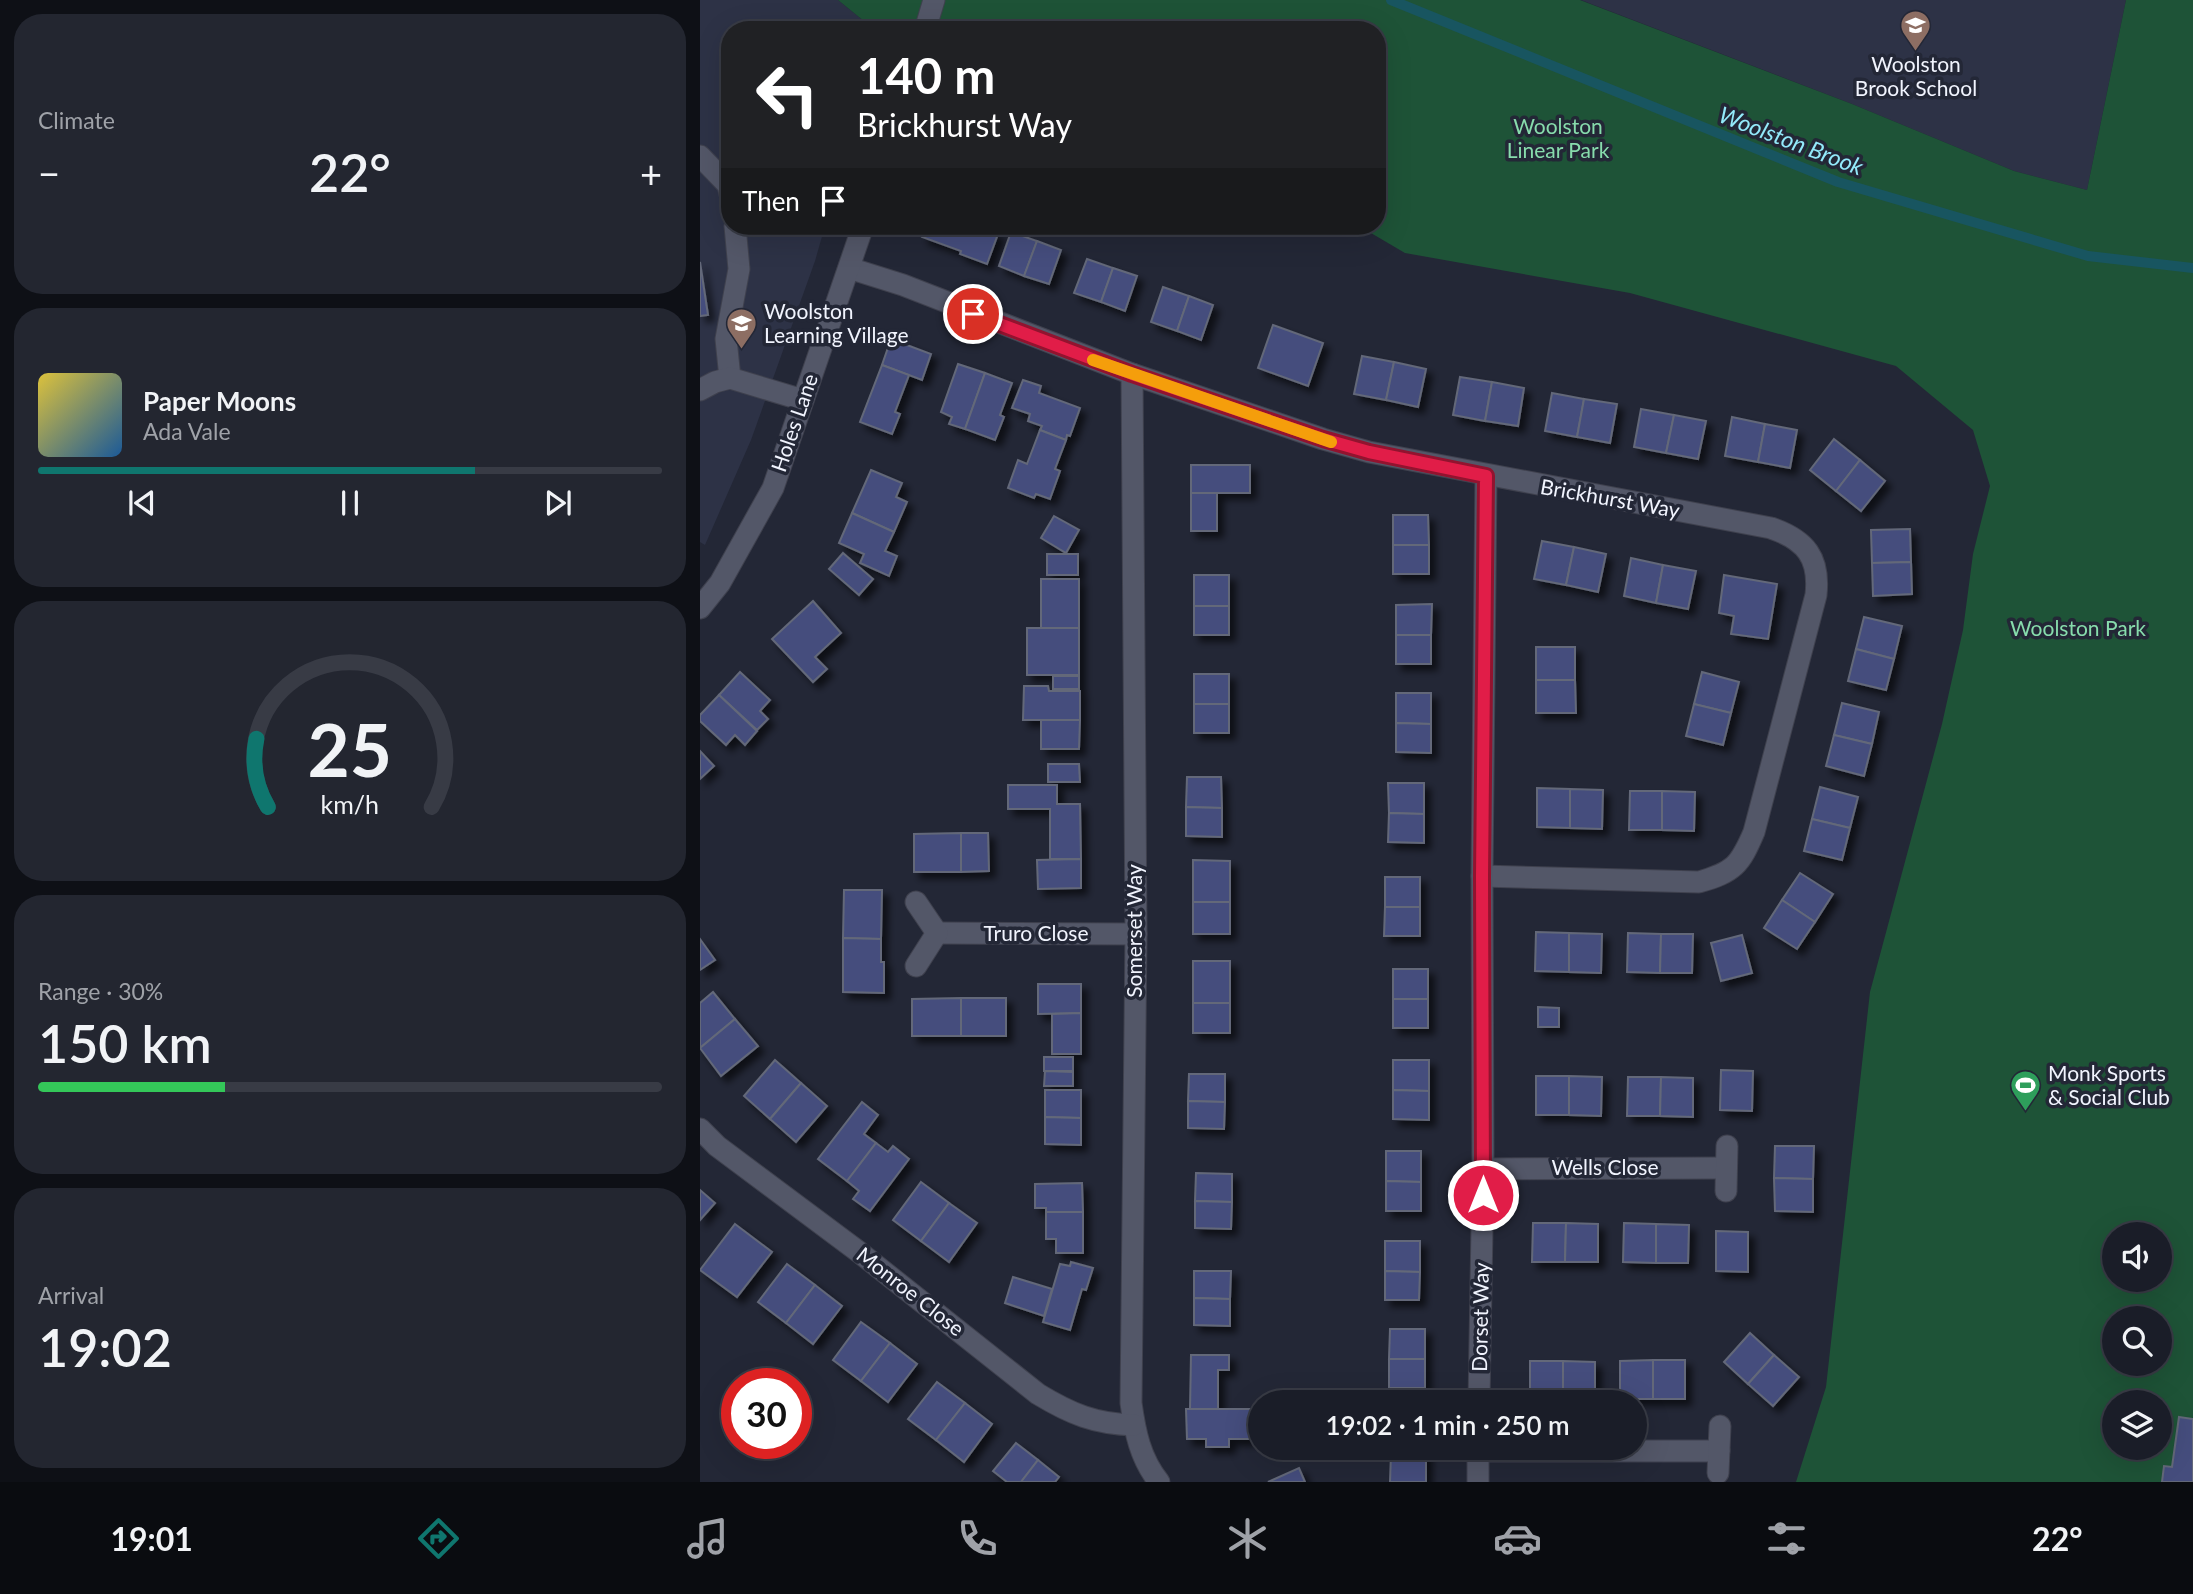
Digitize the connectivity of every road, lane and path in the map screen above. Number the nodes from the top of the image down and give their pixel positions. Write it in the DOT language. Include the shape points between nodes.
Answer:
graph roads {
  1 [pos="934,0"];
  2 [pos="928,21"];
  3 [pos="700,156"];
  4 [pos="721,178"];
  5 [pos="736,235"];
  6 [pos="860,235"];
  7 [pos="849,268"];
  8 [pos="1132,374"];
  9 [pos="730,378"];
  10 [pos="700,390"];
  11 [pos="803,400"];
  12 [pos="1486,476"];
  13 [pos="700,608"];
  14 [pos="1482,876"];
  15 [pos="916,902"];
  16 [pos="937,933"];
  17 [pos="1136,934"];
  18 [pos="916,966"];
  19 [pos="700,1129"];
  20 [pos="1727,1146"];
  21 [pos="1726,1168"];
  22 [pos="1483,1169"];
  23 [pos="1726,1191"];
  24 [pos="1479,1390"];
  25 [pos="1134,1425"];
  26 [pos="1720,1426"];
  27 [pos="1647,1450"];
  28 [pos="1719,1451"];
  29 [pos="1478,1460"];
  30 [pos="1718,1473"];
  31 [pos="1158,1482"];
  32 [pos="1478,1482"];
  1 -- 2 [label="street"];
  3 -- 4 [label="street"];
  5 -- 9 [label="street" via="739,269 726,339"];
  6 -- 7 [label="street, Holes Lane"];
  7 -- 8 [label="street, Brickhurst Way"];
  7 -- 11 [label="street, Holes Lane"];
  8 -- 12 [label="street, Brickhurst Way" via="1334,442"];
  8 -- 17 [label="street, Somerset Way"];
  9 -- 10 [label="street"];
  9 -- 11 [label="street"];
  11 -- 13 [label="street, Holes Lane" via="773,488 720,583"];
  12 -- 14 [label="street, Dorset Way"];
  12 -- 14 [label="street, Brickhurst Way" via="1771,528 1800,542 1811,555 1817,582 1754,832 1742,859 1722,876 1699,882"];
  14 -- 22 [label="street, Dorset Way"];
  15 -- 16 [label="street"];
  16 -- 17 [label="street, Truro Close"];
  16 -- 18 [label="street"];
  17 -- 25 [label="street, Somerset Way"];
  19 -- 25 [label="street, Monroe Close" via="1038,1394 1084,1418"];
  20 -- 21 [label="street"];
  21 -- 22 [label="street, Wells Close"];
  21 -- 23 [label="street"];
  22 -- 24 [label="street, Dorset Way"];
  25 -- 31 [label="street, Somerset Way" via="1144,1460"];
  26 -- 28 [label="street"];
  27 -- 28 [label="street"];
  28 -- 30 [label="street"];
  29 -- 32 [label="street"];
}
